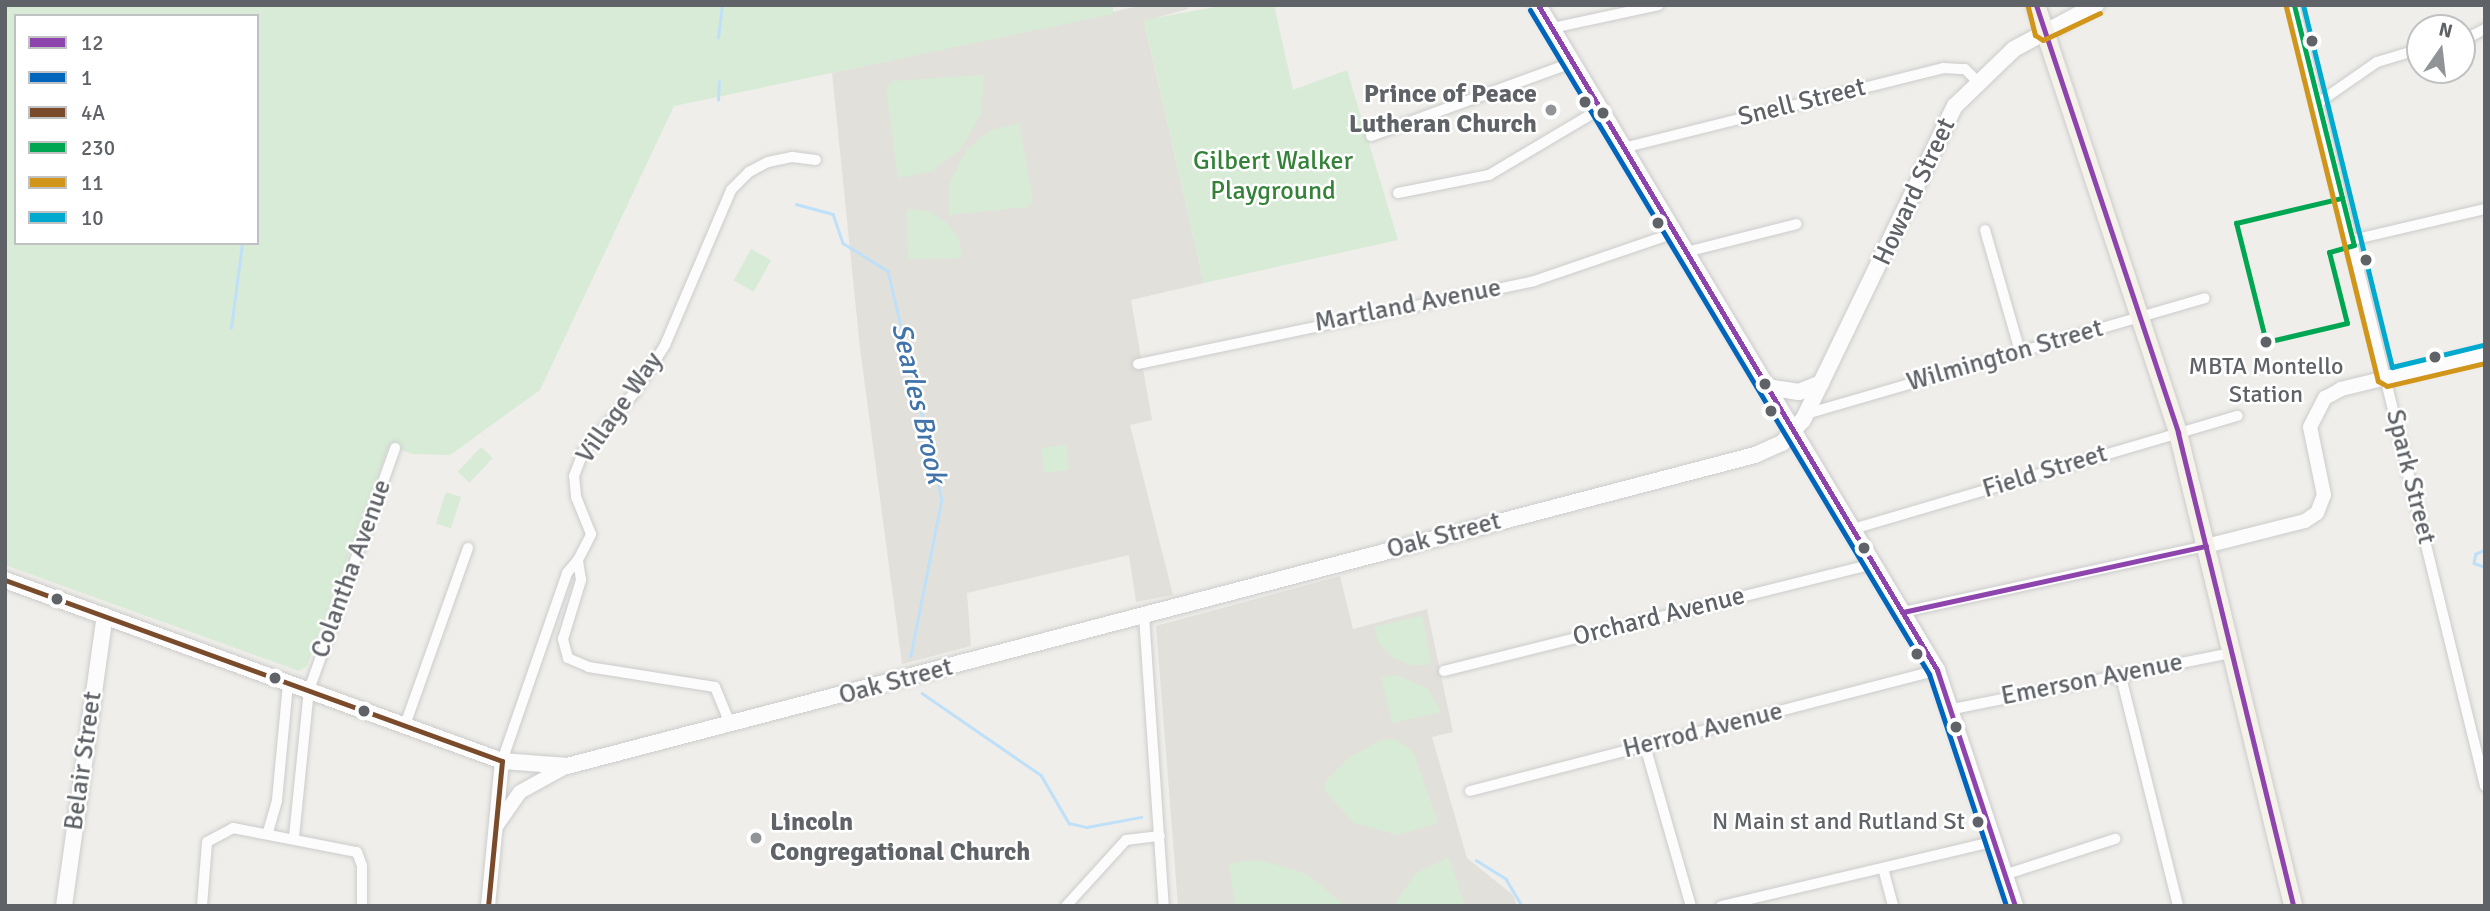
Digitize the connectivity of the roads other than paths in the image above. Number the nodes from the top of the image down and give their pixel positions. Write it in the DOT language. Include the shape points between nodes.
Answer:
graph roads {
  1 [pos="1538,5"];
  2 [pos="1659,5"];
  3 [pos="2036,5"];
  4 [pos="2096,5"];
  5 [pos="2294,5"];
  6 [pos="1552,28"];
  7 [pos="2043,31"];
  8 [pos="2406,53"];
  9 [pos="1572,63"];
  10 [pos="1977,81"];
  11 [pos="2318,103"];
  12 [pos="1600,109"];
  13 [pos="1371,136"];
  14 [pos="1623,148"];
  15 [pos="816,160"];
  16 [pos="1398,192"];
  17 [pos="2485,209"];
  18 [pos="1797,224"];
  19 [pos="1985,230"];
  20 [pos="1674,233"];
  21 [pos="2353,240"];
  22 [pos="1686,252"];
  23 [pos="2204,298"];
  24 [pos="2140,317"];
  25 [pos="2020,351"];
  26 [pos="2485,354"];
  27 [pos="1138,364"];
  28 [pos="2386,377"];
  29 [pos="1821,383"];
  30 [pos="1767,387"];
  31 [pos="1806,414"];
  32 [pos="2238,416"];
  33 [pos="1794,432"];
  34 [pos="2178,433"];
  35 [pos="396,448"];
  36 [pos="1853,529"];
  37 [pos="2206,546"];
  38 [pos="468,548"];
  39 [pos="578,561"];
  40 [pos="1874,564"];
  41 [pos="5,580"];
  42 [pos="1903,612"];
  43 [pos="105,616"];
  44 [pos="1144,616"];
  45 [pos="2231,653"];
  46 [pos="1937,670"];
  47 [pos="1444,671"];
  48 [pos="2120,673"];
  49 [pos="288,683"];
  50 [pos="309,690"];
  51 [pos="1953,709"];
  52 [pos="405,725"];
  53 [pos="731,726"];
  54 [pos="1645,746"];
  55 [pos="502,761"];
  56 [pos="567,766"];
  57 [pos="2485,786"];
  58 [pos="1470,791"];
  59 [pos="268,832"];
  60 [pos="294,836"];
  61 [pos="494,836"];
  62 [pos="1160,836"];
  63 [pos="2115,839"];
  64 [pos="1996,841"];
  65 [pos="1883,869"];
  66 [pos="2007,874"];
  67 [pos="1768,901"];
  68 [pos="64,906"];
  69 [pos="202,906"];
  70 [pos="362,906"];
  71 [pos="488,906"];
  72 [pos="1066,906"];
  73 [pos="1164,906"];
  74 [pos="1691,906"];
  75 [pos="1721,906"];
  76 [pos="1893,906"];
  77 [pos="2015,906"];
  78 [pos="2178,906"];
  79 [pos="2293,906"];
  1 -- 6 [label="main road"];
  2 -- 6 [label="street"];
  3 -- 7 [label="main road"];
  4 -- 7 [label="main road, Howard Street"];
  5 -- 11 [label="street, Spark Street"];
  6 -- 9 [label="main road"];
  7 -- 10 [label="main road, Howard Street"];
  7 -- 24 [label="main road"];
  8 -- 11 [label="street" via="2377,62"];
  9 -- 12 [label="main road"];
  9 -- 13 [label="street"];
  10 -- 14 [label="street, Snell Street" via="1965,69 1943,68"];
  10 -- 29 [label="main road, Howard Street" via="1944,125"];
  11 -- 21 [label="street, Spark Street"];
  12 -- 14 [label="main road"];
  12 -- 16 [label="street" via="1489,175"];
  14 -- 20 [label="main road"];
  15 -- 39 [label="street, Village Way" via="792,157 768,162 743,176 725,199 665,345 635,392 578,462 576,497 591,534"];
  17 -- 21 [label="street"];
  18 -- 22 [label="street"];
  19 -- 25 [label="street"];
  20 -- 22 [label="main road"];
  20 -- 27 [label="street, Martland Avenue" via="1534,281"];
  21 -- 28 [label="street, Spark Street"];
  22 -- 30 [label="main road"];
  23 -- 24 [label="street, Wilmington Street"];
  24 -- 25 [label="street, Wilmington Street"];
  24 -- 34 [label="main road"];
  25 -- 31 [label="street, Wilmington Street"];
  26 -- 28 [label="street"];
  28 -- 37 [label="street" via="2333,393 2315,410 2310,435 2324,495 2317,513 2305,521"];
  28 -- 57 [label="street, Spark Street"];
  29 -- 30 [label="main road" via="1799,392"];
  29 -- 31 [label="main road, Howard Street"];
  30 -- 33 [label="main road"];
  31 -- 33 [label="main road, Howard Street"];
  32 -- 34 [label="street, Field Street"];
  33 -- 36 [label="main road"];
  33 -- 44 [label="main road, Oak Street" via="1755,455"];
  34 -- 36 [label="street, Field Street"];
  34 -- 37 [label="main road"];
  35 -- 50 [label="street, Colantha Avenue"];
  36 -- 40 [label="main road"];
  37 -- 42 [label="street"];
  37 -- 45 [label="main road"];
  38 -- 52 [label="street"];
  39 -- 53 [label="street, Village Way" via="581,580 563,639 568,658 582,665 715,687"];
  39 -- 55 [label="street" via="570,565"];
  40 -- 42 [label="main road"];
  40 -- 47 [label="street, Orchard Avenue"];
  41 -- 43 [label="main road, Oak Street"];
  42 -- 46 [label="main road"];
  43 -- 49 [label="main road, Oak Street"];
  43 -- 68 [label="main road, Belair Street"];
  44 -- 53 [label="main road, Oak Street"];
  44 -- 62 [label="street"];
  45 -- 48 [label="street, Emerson Avenue"];
  45 -- 79 [label="main road"];
  46 -- 51 [label="main road"];
  46 -- 54 [label="street, Herrod Avenue"];
  48 -- 51 [label="street, Emerson Avenue"];
  48 -- 78 [label="street"];
  49 -- 50 [label="main road, Oak Street"];
  49 -- 59 [label="street" via="277,800"];
  50 -- 52 [label="main road, Oak Street"];
  50 -- 60 [label="street, Colantha Avenue"];
  51 -- 64 [label="main road"];
  52 -- 55 [label="main road, Oak Street"];
  53 -- 56 [label="main road, Oak Street"];
  54 -- 58 [label="street, Herrod Avenue"];
  54 -- 74 [label="street"];
  55 -- 56 [label="main road, Oak Street"];
  55 -- 61 [label="street"];
  56 -- 61 [label="street" via="520,792 504,810"];
  59 -- 60 [label="street"];
  59 -- 69 [label="street" via="233,828 207,842"];
  60 -- 70 [label="street" via="357,852 362,866"];
  61 -- 71 [label="street"];
  62 -- 72 [label="street" via="1126,840"];
  62 -- 73 [label="street"];
  63 -- 66 [label="street"];
  64 -- 65 [label="street"];
  64 -- 66 [label="main road"];
  65 -- 67 [label="street"];
  65 -- 76 [label="street"];
  66 -- 77 [label="main road"];
  67 -- 75 [label="street"];
}
